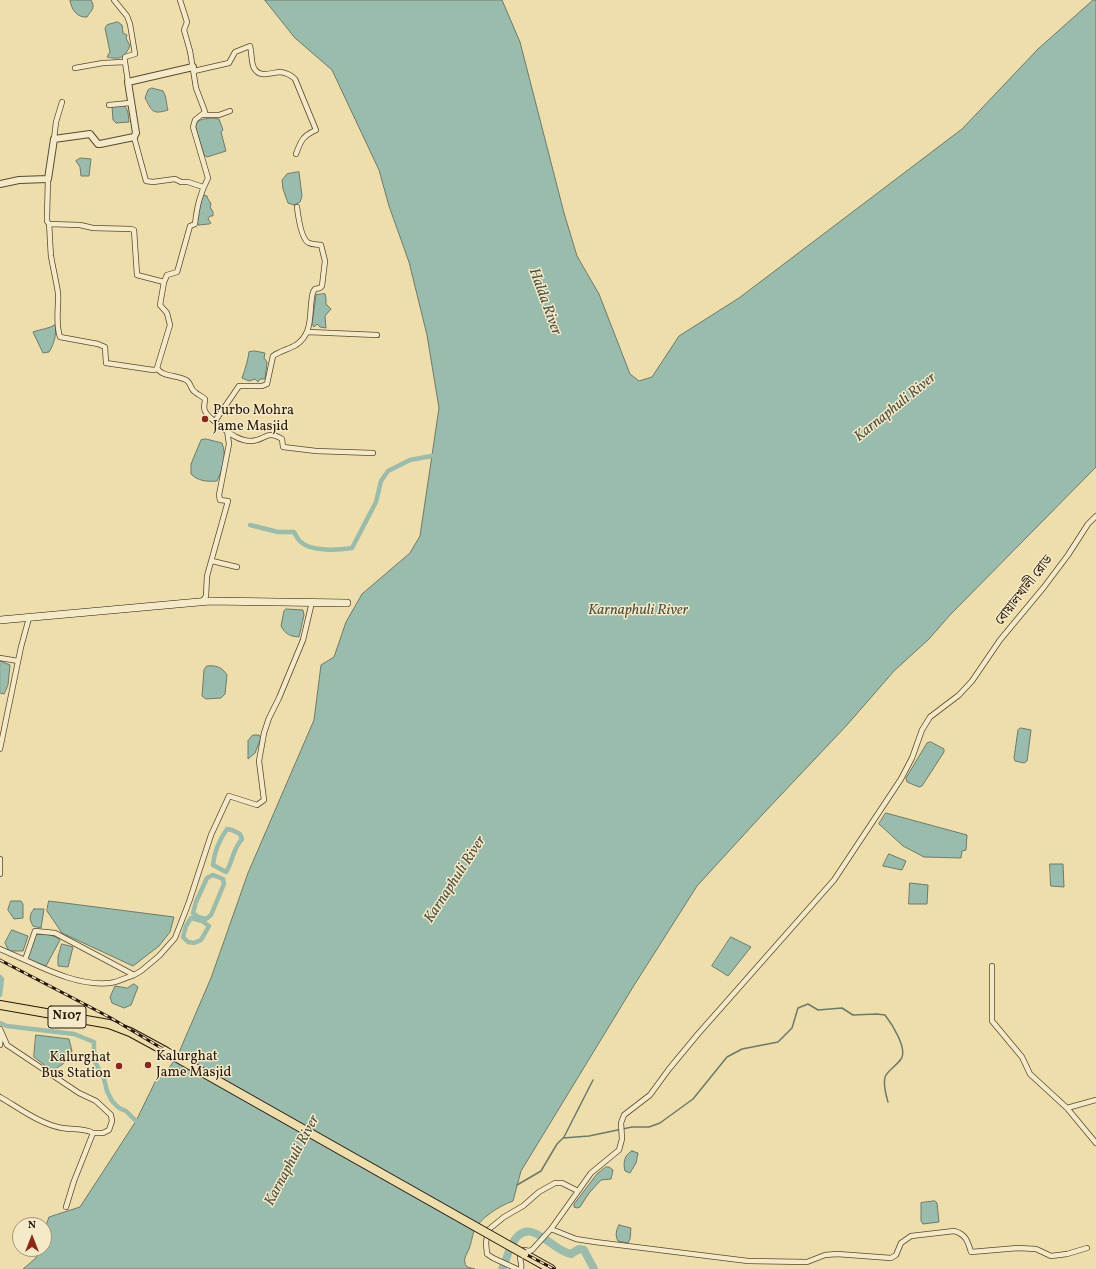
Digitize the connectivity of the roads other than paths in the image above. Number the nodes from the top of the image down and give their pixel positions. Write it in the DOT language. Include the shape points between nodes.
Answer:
graph roads {
  1 [pos="114,0"];
  2 [pos="180,0"];
  3 [pos="126,62"];
  4 [pos="75,68"];
  5 [pos="193,69"];
  6 [pos="128,82"];
  7 [pos="62,102"];
  8 [pos="130,103"];
  9 [pos="109,105"];
  10 [pos="230,111"];
  11 [pos="202,115"];
  12 [pos="134,137"];
  13 [pos="54,139"];
  14 [pos="296,154"];
  15 [pos="48,179"];
  16 [pos="0,184"];
  17 [pos="203,187"];
  18 [pos="297,207"];
  19 [pos="50,224"];
  20 [pos="164,282"];
  21 [pos="308,332"];
  22 [pos="376,335"];
  23 [pos="158,369"];
  24 [pos="214,421"];
  25 [pos="227,430"];
  26 [pos="373,453"];
  27 [pos="1096,516"];
  28 [pos="212,561"];
  29 [pos="237,567"];
  30 [pos="202,602"];
  31 [pos="312,602"];
  32 [pos="347,603"];
  33 [pos="29,618"];
  34 [pos="0,620"];
  35 [pos="0,658"];
  36 [pos="18,661"];
  37 [pos="0,749"];
  38 [pos="0,858"];
  39 [pos="0,874"];
  40 [pos="0,949"];
  41 [pos="25,960"];
  42 [pos="992,966"];
  43 [pos="134,974"];
  44 [pos="1,1006"];
  45 [pos="1,1030"];
  46 [pos="0,1045"];
  47 [pos="0,1097"];
  48 [pos="1096,1100"];
  49 [pos="1068,1108"];
  50 [pos="94,1133"];
  51 [pos="1096,1143"];
  52 [pos="578,1191"];
  53 [pos="66,1207"];
  54 [pos="551,1230"];
  55 [pos="1087,1248"];
  56 [pos="517,1269"];
  57 [pos="521,1269"];
  58 [pos="551,1269"];
  1 -- 3 [label="street" via="127,16 132,29 134,54 125,57"];
  2 -- 5 [label="street" via="187,22 184,30"];
  3 -- 4 [label="street"];
  3 -- 6 [label="street"];
  5 -- 6 [label="street"];
  5 -- 11 [label="street" via="196,88 204,109"];
  5 -- 14 [label="street" via="229,63 234,52 250,46 254,69 264,74 281,72 295,79 316,130 300,142"];
  6 -- 8 [label="street"];
  7 -- 13 [label="street"];
  8 -- 9 [label="street"];
  8 -- 12 [label="street" via="136,133"];
  10 -- 11 [label="street" via="219,115"];
  11 -- 17 [label="street" via="195,120 193,127 208,178"];
  12 -- 13 [label="street" via="100,144 90,134"];
  12 -- 17 [label="street" via="146,181 176,179"];
  13 -- 15 [label="street"];
  15 -- 16 [label="street" via="19,180"];
  15 -- 19 [label="street" via="47,221"];
  17 -- 20 [label="street" via="197,205 195,224 190,226 177,272 167,275"];
  18 -- 21 [label="street" via="305,241 322,245 325,261 322,286 315,289 312,296"];
  19 -- 20 [label="street" via="131,229 134,233 137,275"];
  19 -- 23 [label="street" via="60,337 105,347 106,363"];
  20 -- 23 [label="street" via="160,305 167,313 170,325"];
  21 -- 22 [label="street"];
  21 -- 24 [label="street" via="295,346 273,356 267,384 239,386"];
  23 -- 24 [label="street" via="188,382 194,392 205,399 205,413"];
  24 -- 25 [label="street"];
  25 -- 26 [label="street" via="236,437 249,441 275,435 282,439 283,446 290,448"];
  25 -- 28 [label="street" via="229,444 219,495 220,500 228,501"];
  27 -- 52 [label="street, বোয়ালখালী রোড" via="1044,587 1000,640 972,681 926,722 901,779 834,880 698,1034 650,1095 624,1115 619,1150 595,1169"];
  28 -- 29 [label="street"];
  28 -- 30 [label="street" via="206,583 206,596"];
  30 -- 31 [label="main road"];
  30 -- 33 [label="main road"];
  31 -- 32 [label="main road"];
  31 -- 43 [label="street" via="303,640 264,733 259,761 264,800 257,805 229,796 211,835 175,938 160,956"];
  33 -- 34 [label="main road"];
  33 -- 36 [label="street"];
  35 -- 36 [label="street"];
  36 -- 37 [label="street"];
  38 -- 39 [label="street"];
  40 -- 41 [label="street"];
  41 -- 43 [label="street" via="84,982 111,983"];
  41 -- 43 [label="street" via="35,931 55,933"];
  42 -- 49 [label="street" via="992,1021 1022,1057 1030,1074"];
  44 -- 58 [label="highway, N107, bridge" via="109,1024 130,1032"];
  45 -- 46 [label="street"];
  45 -- 50 [label="street" via="7,1045 73,1089 96,1101 111,1115 109,1130"];
  47 -- 50 [label="street" via="47,1123"];
  48 -- 49 [label="street"];
  49 -- 51 [label="street"];
  50 -- 53 [label="street"];
  52 -- 54 [label="street"];
  52 -- 56 [label="street" via="562,1183 555,1183 488,1230 486,1250 490,1256"];
  54 -- 55 [label="street" via="576,1239 595,1242 748,1261 807,1262 825,1255 837,1254 891,1258 896,1255 901,1243 911,1236 954,1231 966,1237 971,1252 1018,1248 1036,1249 1051,1256"];
  54 -- 57 [label="street" via="532,1250 524,1250 521,1253"];
}
